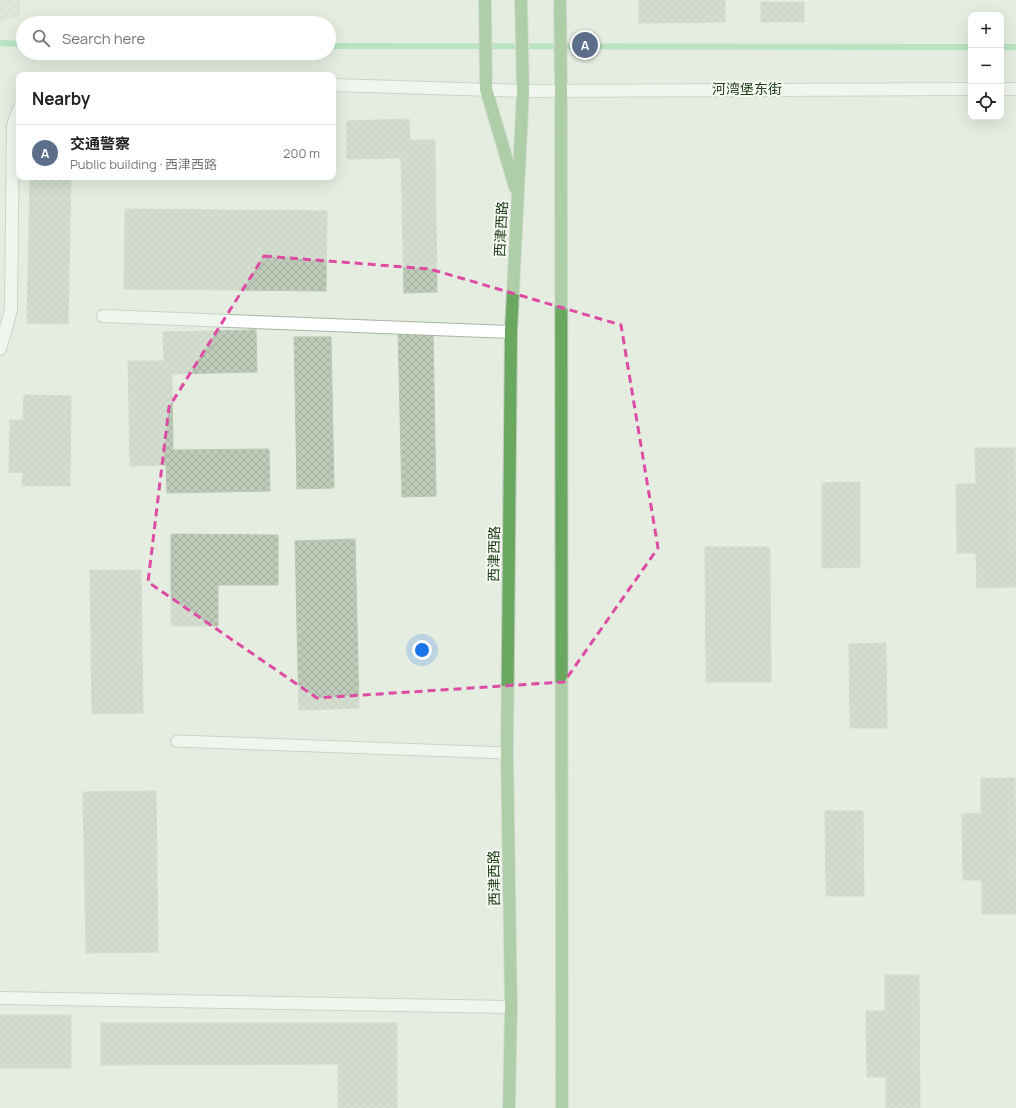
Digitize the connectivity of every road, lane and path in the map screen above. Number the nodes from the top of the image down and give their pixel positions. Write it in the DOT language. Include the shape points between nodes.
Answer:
graph roads {
  1 [pos="485,0"];
  2 [pos="521,0"];
  3 [pos="560,0"];
  4 [pos="336,85"];
  5 [pos="486,89"];
  6 [pos="561,89"];
  7 [pos="968,89"];
  8 [pos="1004,89"];
  9 [pos="1016,89"];
  10 [pos="523,91"];
  11 [pos="16,117"];
  12 [pos="518,196"];
  13 [pos="102,316"];
  14 [pos="511,332"];
  15 [pos="0,349"];
  16 [pos="177,741"];
  17 [pos="507,753"];
  18 [pos="0,998"];
  19 [pos="511,1007"];
  20 [pos="509,1108"];
  21 [pos="562,1108"];
  1 -- 5 [label="main road"];
  2 -- 10 [label="main road, 西津西路"];
  3 -- 6 [label="main road"];
  4 -- 5 [label="street, 河湾堡东街"];
  5 -- 10 [label="street, 河湾堡东街"];
  5 -- 12 [label="main road"];
  6 -- 7 [label="street, 河湾堡东街"];
  6 -- 10 [label="street, 河湾堡东街"];
  6 -- 21 [label="main road"];
  8 -- 9 [label="street"];
  10 -- 12 [label="main road, 西津西路"];
  11 -- 15 [label="street" via="13,125 11,310"];
  12 -- 14 [label="main road, 西津西路"];
  13 -- 14 [label="street"];
  14 -- 17 [label="main road, 西津西路"];
  16 -- 17 [label="lane"];
  17 -- 19 [label="main road, 西津西路"];
  18 -- 19 [label="street"];
  19 -- 20 [label="main road, 西津西路"];
}
